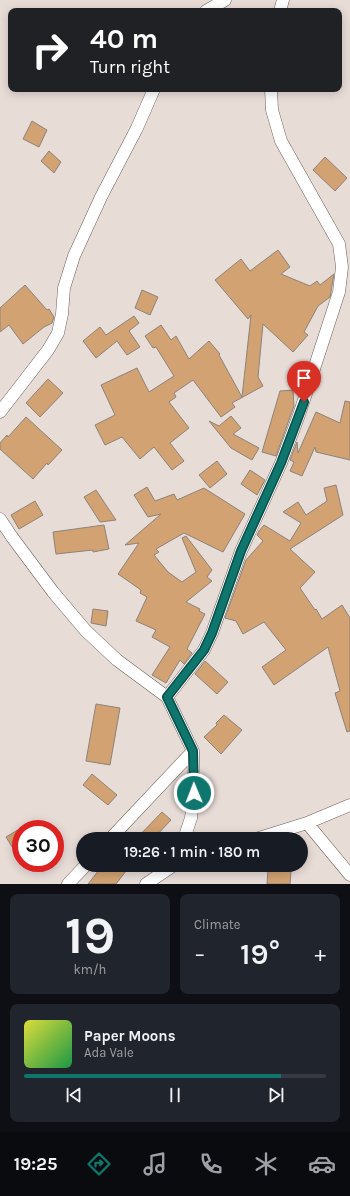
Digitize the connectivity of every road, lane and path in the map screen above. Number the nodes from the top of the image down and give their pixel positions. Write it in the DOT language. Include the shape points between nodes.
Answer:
graph roads {
  1 [pos="225,0"];
  2 [pos="211,8"];
  3 [pos="153,92"];
  4 [pos="271,92"];
  5 [pos="344,293"];
  6 [pos="0,412"];
  7 [pos="0,519"];
  8 [pos="167,697"];
  9 [pos="193,751"];
  10 [pos="350,804"];
  11 [pos="307,823"];
  12 [pos="117,832"];
  13 [pos="186,832"];
  14 [pos="278,832"];
  15 [pos="79,872"];
  16 [pos="164,872"];
  17 [pos="350,875"];
  18 [pos="68,884"];
  19 [pos="146,884"];
  1 -- 2 [label="street"];
  3 -- 6 [label="street" via="74,256 64,288 58,333"];
  4 -- 5 [label="street" via="272,110 281,141 339,244"];
  5 -- 8 [label="street" via="297,422 241,551 212,633 204,650"];
  7 -- 8 [label="street" via="52,592 86,631 117,660"];
  8 -- 9 [label="street"];
  9 -- 12 [label="street"];
  9 -- 13 [label="street" via="194,793"];
  10 -- 11 [label="street"];
  11 -- 14 [label="street"];
  11 -- 17 [label="street"];
  15 -- 18 [label="street"];
  16 -- 19 [label="street"];
}
